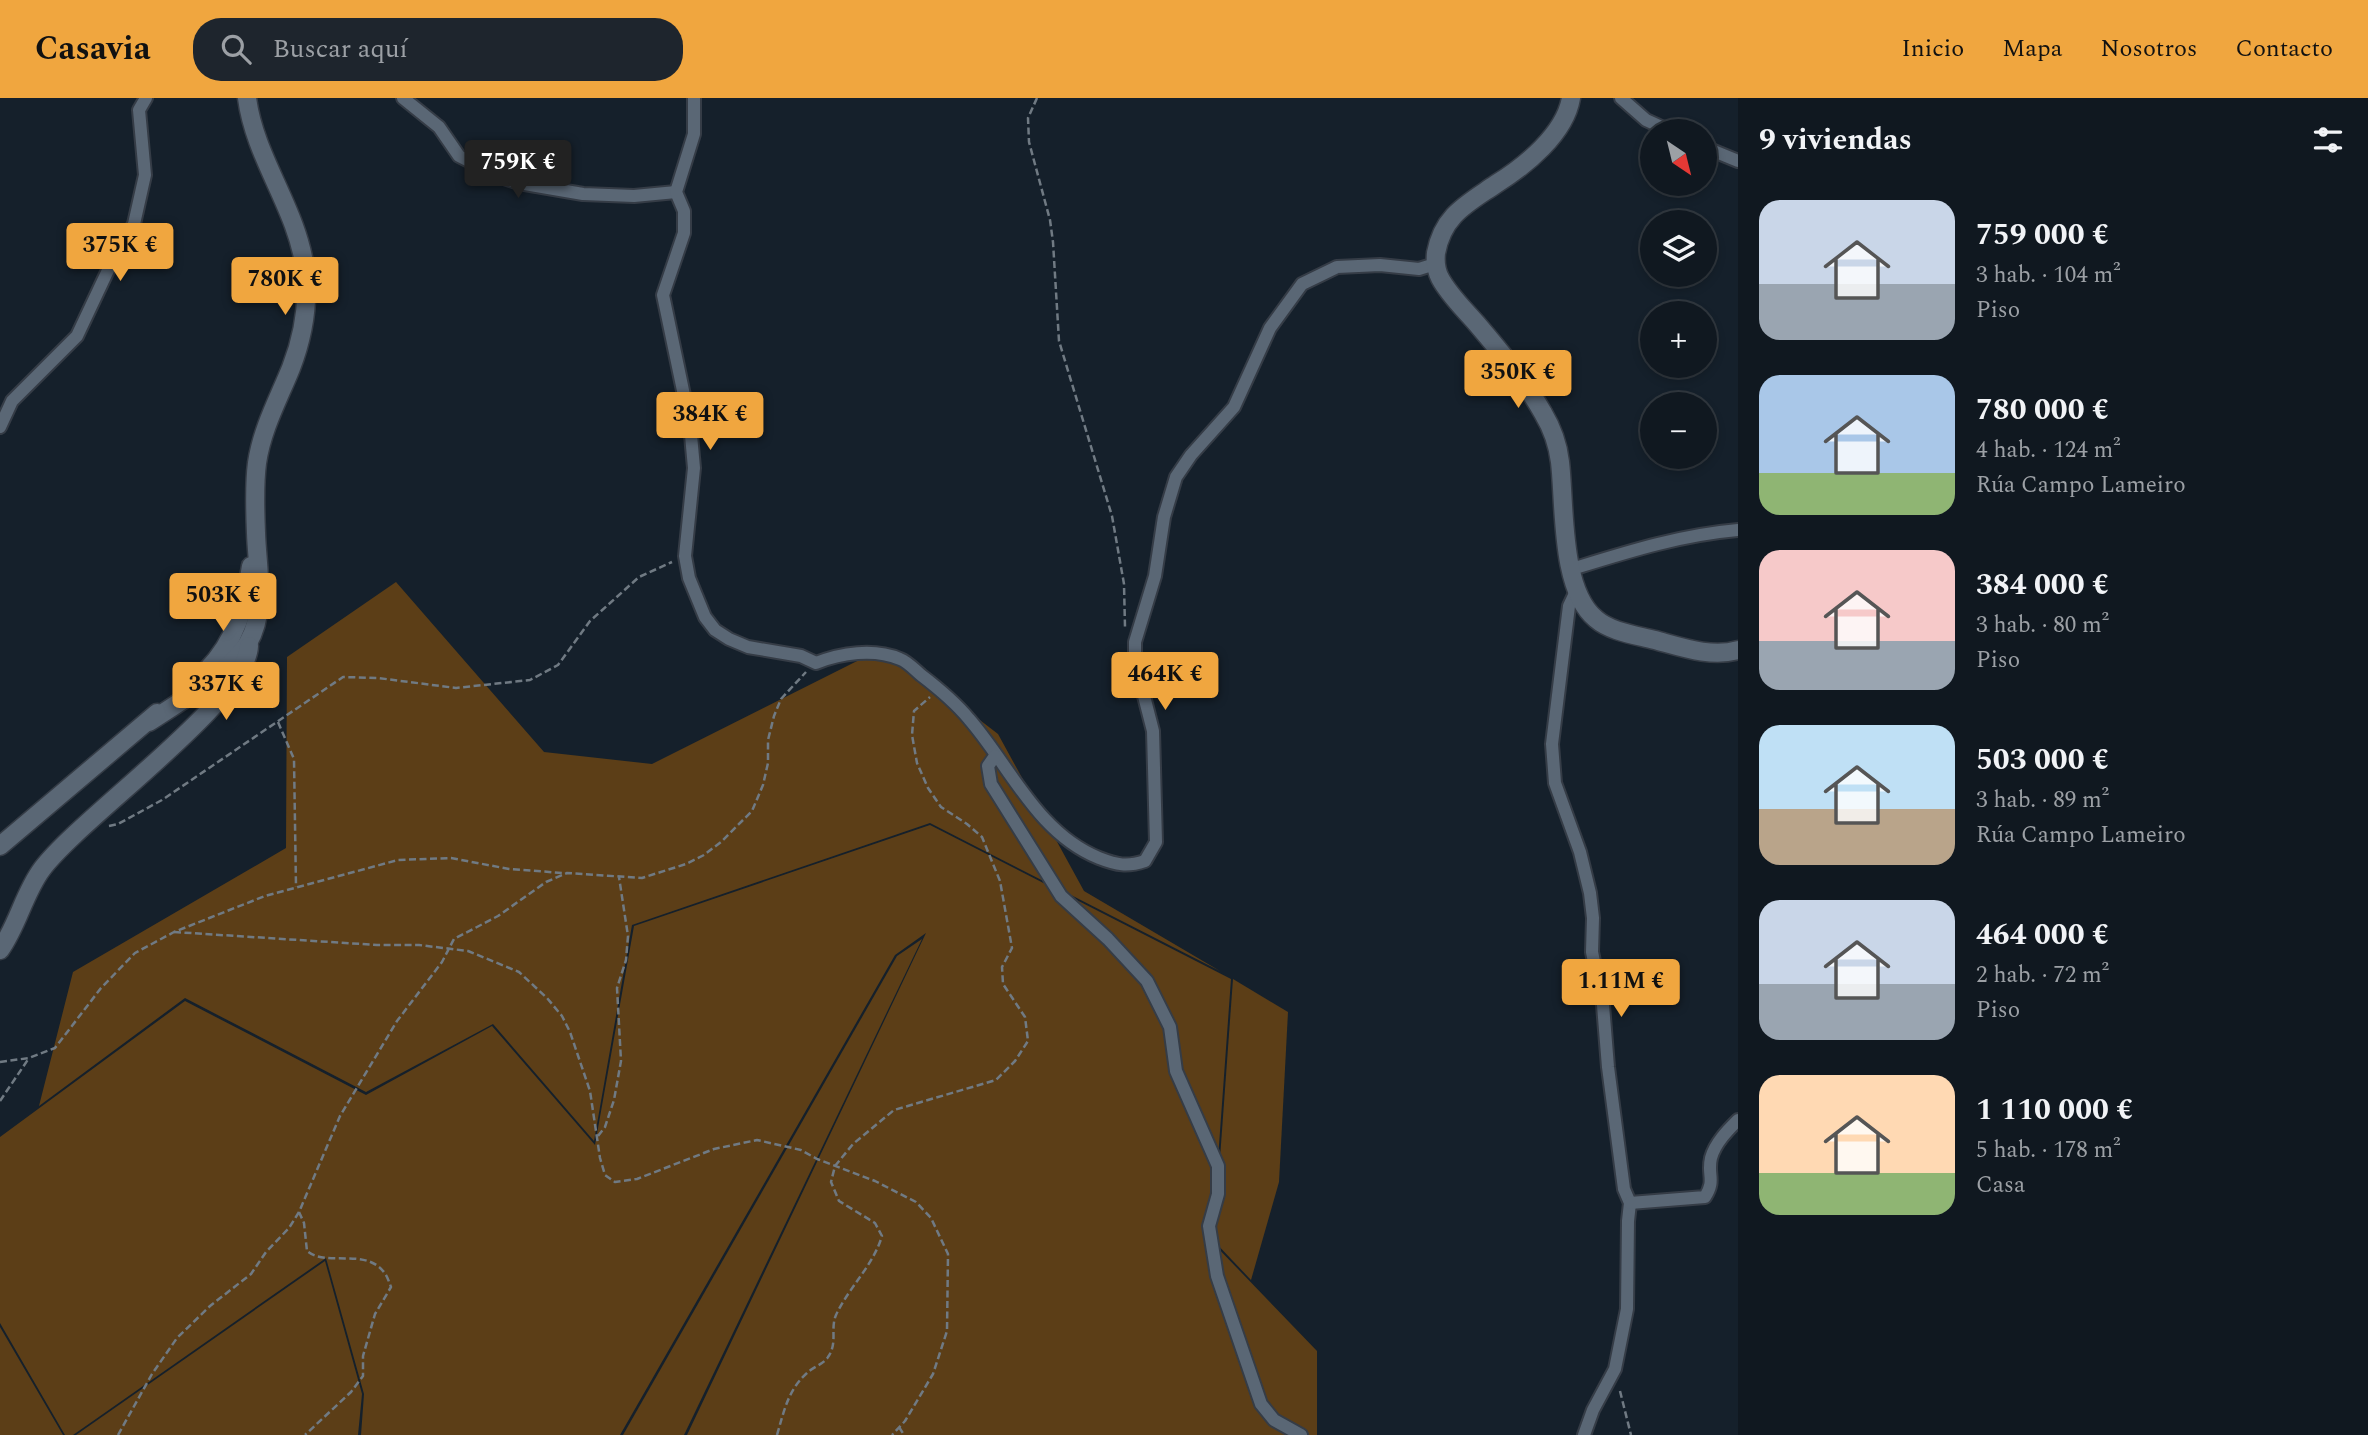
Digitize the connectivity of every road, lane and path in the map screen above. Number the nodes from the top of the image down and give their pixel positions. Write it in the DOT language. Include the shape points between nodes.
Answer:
graph roads {
  1 [pos="146,98"];
  2 [pos="247,98"];
  3 [pos="404,98"];
  4 [pos="694,98"];
  5 [pos="1037,98"];
  6 [pos="1571,98"];
  7 [pos="1621,98"];
  8 [pos="1645,119"];
  9 [pos="1717,152"];
  10 [pos="1738,161"];
  11 [pos="676,191"];
  12 [pos="1435,264"];
  13 [pos="0,427"];
  14 [pos="1738,530"];
  15 [pos="256,535"];
  16 [pos="685,556"];
  17 [pos="1572,569"];
  18 [pos="1577,589"];
  19 [pos="1135,642"];
  20 [pos="1738,650"];
  21 [pos="816,663"];
  22 [pos="225,668"];
  23 [pos="939,688"];
  24 [pos="149,722"];
  25 [pos="278,722"];
  26 [pos="995,756"];
  27 [pos="107,827"];
  28 [pos="0,846"];
  29 [pos="567,873"];
  30 [pos="619,877"];
  31 [pos="296,887"];
  32 [pos="174,932"];
  33 [pos="450,949"];
  34 [pos="0,950"];
  35 [pos="29,1058"];
  36 [pos="0,1062"];
  37 [pos="0,1101"];
  38 [pos="1738,1120"];
  39 [pos="597,1137"];
  40 [pos="835,1166"];
  41 [pos="1630,1203"];
  42 [pos="299,1212"];
  43 [pos="1615,1369"];
  44 [pos="899,1427"];
  45 [pos="118,1435"];
  46 [pos="305,1435"];
  47 [pos="777,1435"];
  48 [pos="892,1435"];
  49 [pos="904,1435"];
  50 [pos="1301,1435"];
  51 [pos="1584,1435"];
  52 [pos="1631,1435"];
  1 -- 13 [label="street" via="139,110 145,176 134,224 77,336 12,401"];
  2 -- 15 [label="street" via="260,149 298,240 306,282 297,352 260,446"];
  3 -- 11 [label="street" via="439,127 459,156 498,176 583,194 634,196"];
  4 -- 11 [label="street" via="694,134"];
  5 -- 19 [label="path" via="1028,118 1030,142 1054,242 1059,341 1112,516 1127,636"];
  6 -- 12 [label="street" via="1555,131 1526,162 1470,199 1448,222"];
  7 -- 8 [label="street"];
  9 -- 10 [label="street"];
  11 -- 16 [label="street" via="686,223 663,295 690,424 694,468"];
  12 -- 17 [label="street" via="1444,285 1533,397 1550,427 1560,462 1563,521"];
  12 -- 19 [label="street" via="1419,269 1337,267 1302,284 1270,328 1234,407 1176,477 1153,586"];
  14 -- 17 [label="street" via="1647,545"];
  15 -- 22 [label="street" via="247,591"];
  15 -- 22 [label="street" via="257,617 249,642"];
  16 -- 21 [label="street" via="696,598 715,629 748,647 802,656"];
  16 -- 25 [label="path" via="639,578 590,621 558,665 530,680 456,688 343,677"];
  17 -- 18 [label="street"];
  18 -- 20 [label="street" via="1588,612 1615,629 1706,652"];
  18 -- 41 [label="street" via="1569,606 1552,744 1555,783 1590,893 1592,952 1603,1005 1624,1189"];
  19 -- 26 [label="street" via="1135,661 1153,731 1156,842 1145,861 1130,866 1077,848 1059,834"];
  21 -- 23 [label="street" via="836,656 901,659"];
  21 -- 30 [label="path" via="781,699 768,740 763,785 752,811 704,855 686,864 642,878"];
  22 -- 24 [label="street"];
  22 -- 24 [label="street" via="208,669"];
  22 -- 34 [label="street" via="206,707 187,732 41,869"];
  23 -- 26 [label="street"];
  23 -- 40 [label="path" via="914,711 916,763 941,807 982,837 1000,881 1012,948 1002,967 1003,985 1025,1017 1028,1041 996,1080 894,1110 853,1144"];
  24 -- 28 [label="street"];
  25 -- 27 [label="path" via="162,800"];
  25 -- 31 [label="path" via="294,759"];
  26 -- 50 [label="street" via="988,766 991,784 1039,864 1061,896 1147,981 1170,1027 1176,1071 1218,1166 1219,1194 1209,1226 1217,1276 1261,1404 1274,1420"];
  29 -- 30 [label="path"];
  29 -- 31 [label="path" via="451,858 398,860"];
  29 -- 33 [label="path" via="454,939"];
  30 -- 39 [label="path" via="628,936 617,988 621,1061 606,1127"];
  31 -- 32 [label="path"];
  32 -- 33 [label="path"];
  32 -- 35 [label="path" via="135,953 55,1048"];
  33 -- 39 [label="path" via="468,951 519,972 562,1016 584,1070"];
  33 -- 42 [label="path" via="397,1021 346,1105"];
  35 -- 36 [label="path"];
  35 -- 37 [label="path"];
  38 -- 41 [label="street" via="1712,1156 1712,1187 1705,1196"];
  39 -- 40 [label="path" via="605,1175 615,1182 637,1179 714,1149 757,1140 801,1150"];
  40 -- 44 [label="path" via="916,1202 930,1218 948,1254 947,1331 933,1374"];
  40 -- 47 [label="path" via="831,1182 839,1201 875,1223 882,1236 876,1255 835,1318 835,1344 827,1359 790,1391"];
  41 -- 43 [label="street" via="1627,1309"];
  42 -- 45 [label="path" via="251,1274 177,1338"];
  42 -- 46 [label="path" via="307,1251 314,1257 360,1258 383,1270 391,1287 375,1314 363,1356 363,1376"];
  43 -- 51 [label="street"];
  43 -- 52 [label="path"];
  44 -- 48 [label="path"];
  44 -- 49 [label="path"];
}
